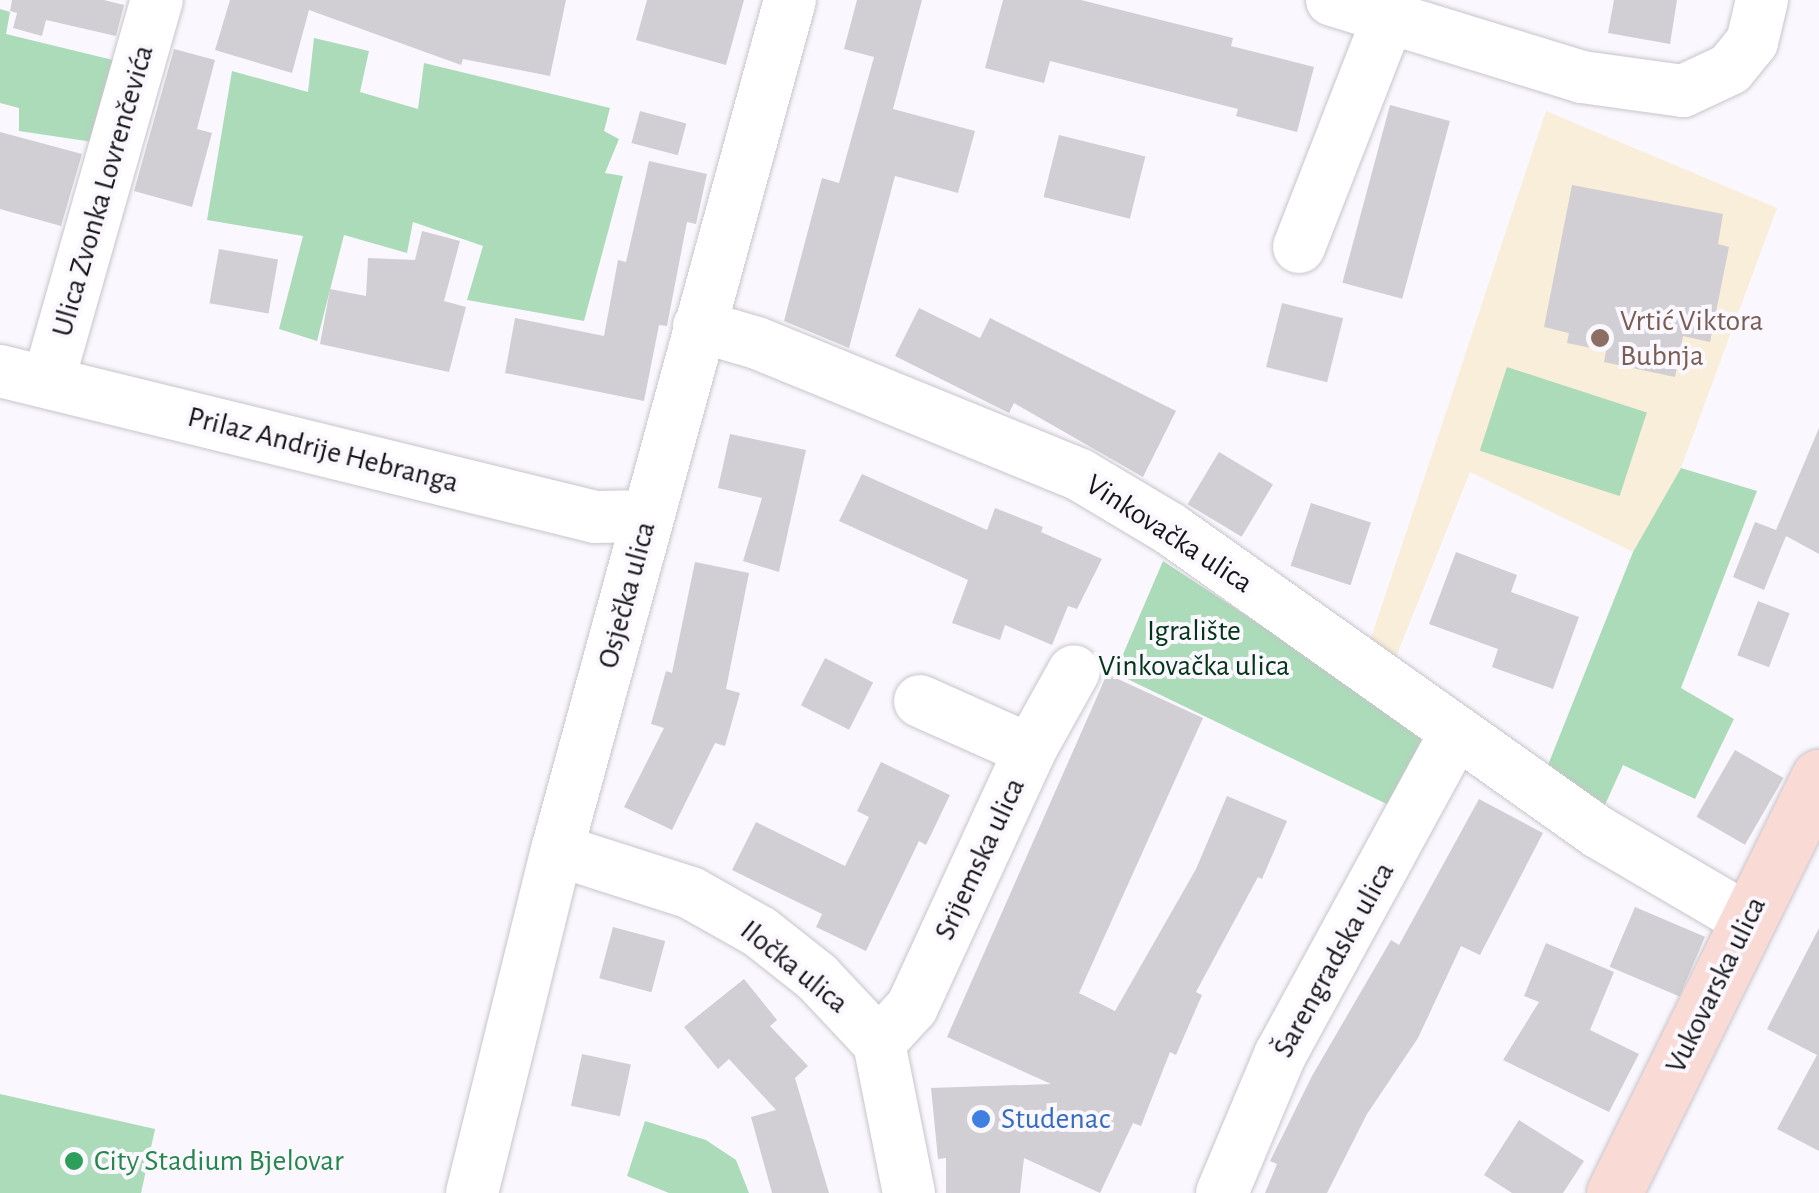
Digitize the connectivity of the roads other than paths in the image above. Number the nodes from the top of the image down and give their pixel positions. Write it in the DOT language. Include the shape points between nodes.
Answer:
graph roads {
  1 [pos="156,0"];
  2 [pos="790,0"];
  3 [pos="1332,0"];
  4 [pos="1762,0"];
  5 [pos="1389,16"];
  6 [pos="1299,246"];
  7 [pos="699,326"];
  8 [pos="24,376"];
  9 [pos="648,516"];
  10 [pos="1074,671"];
  11 [pos="920,701"];
  12 [pos="1456,732"];
  13 [pos="1030,750"];
  14 [pos="1819,777"];
  15 [pos="557,850"];
  16 [pos="1748,920"];
  17 [pos="879,1043"];
  18 [pos="472,1193"];
  19 [pos="909,1193"];
  20 [pos="1222,1193"];
  21 [pos="1614,1193"];
  1 -- 8 [label="street, Ulica Zvonka Lovrenčevića"];
  2 -- 7 [label="street, Osječka ulica"];
  3 -- 5 [label="street"];
  4 -- 5 [label="street" via="1752,42 1730,69 1683,91 1582,77"];
  5 -- 6 [label="street"];
  7 -- 9 [label="street, Osječka ulica"];
  7 -- 12 [label="street, Vinkovačka ulica" via="775,350 1080,475 1169,528"];
  8 -- 9 [label="street, Prilaz Andrije Hebranga" via="596,517"];
  9 -- 15 [label="street, Osječka ulica"];
  10 -- 13 [label="street, Srijemska ulica"];
  11 -- 13 [label="street"];
  12 -- 16 [label="street, Vinkovačka ulica" via="1598,832"];
  12 -- 20 [label="street, Šarengradska ulica" via="1280,1055"];
  13 -- 17 [label="street, Srijemska ulica" via="912,1007"];
  14 -- 16 [label="main road, Vukovarska ulica"];
  15 -- 17 [label="street, Iločka ulica" via="690,893 760,932 817,977"];
  15 -- 18 [label="street, Osječka ulica"];
  16 -- 21 [label="main road, Vukovarska ulica"];
  17 -- 19 [label="street"];
}
